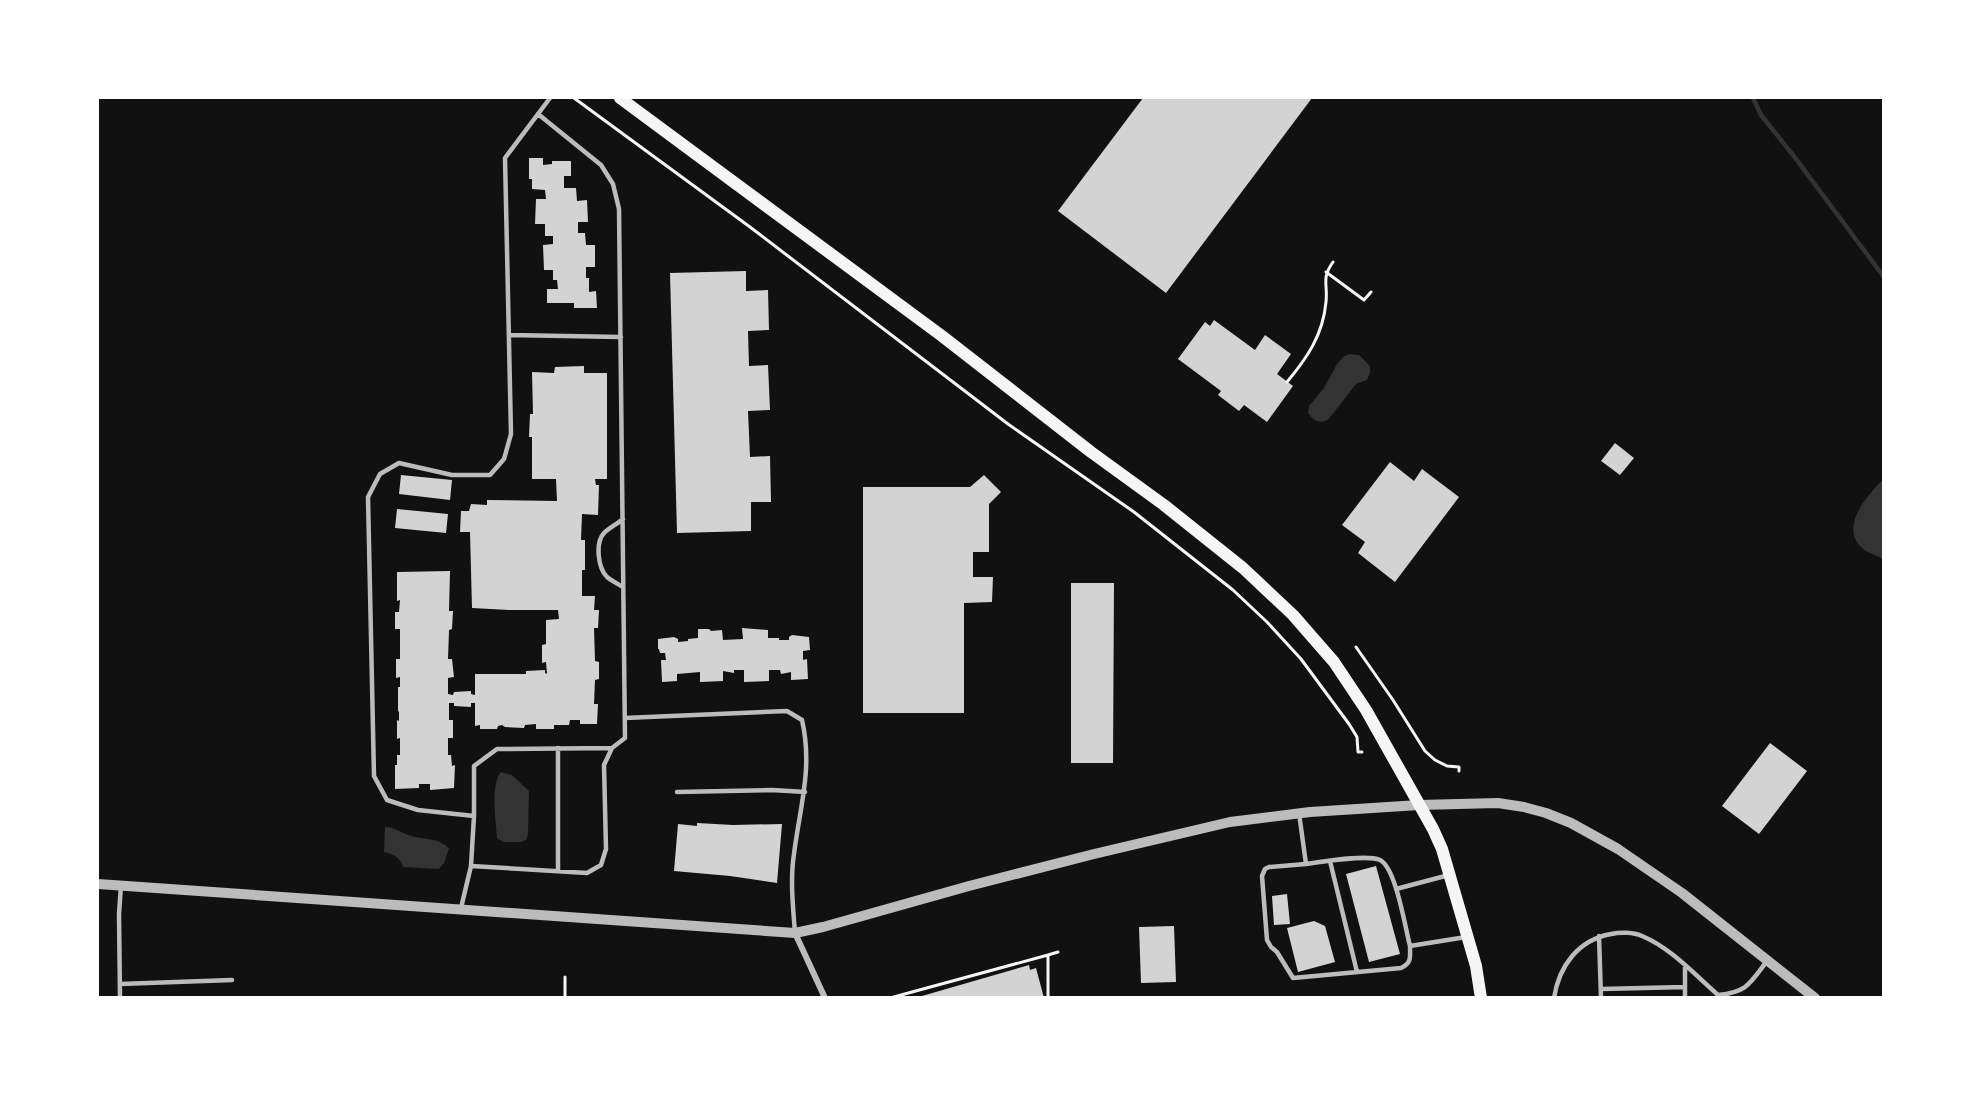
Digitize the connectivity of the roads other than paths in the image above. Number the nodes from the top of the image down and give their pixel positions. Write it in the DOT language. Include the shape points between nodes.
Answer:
graph roads {
  1 [pos="550,98"];
  2 [pos="620,98"];
  3 [pos="538,114"];
  4 [pos="509,335"];
  5 [pos="621,337"];
  6 [pos="623,519"];
  7 [pos="623,587"];
  8 [pos="625,718"];
  9 [pos="558,748"];
  10 [pos="612,748"];
  11 [pos="677,792"];
  12 [pos="805,792"];
  13 [pos="1419,805"];
  14 [pos="1299,813"];
  15 [pos="474,816"];
  16 [pos="1330,861"];
  17 [pos="1306,864"];
  18 [pos="471,866"];
  19 [pos="558,871"];
  20 [pos="1449,874"];
  21 [pos="98,884"];
  22 [pos="121,885"];
  23 [pos="1396,888"];
  24 [pos="461,910"];
  25 [pos="795,933"];
  26 [pos="1599,936"];
  27 [pos="1467,937"];
  28 [pos="1410,946"];
  29 [pos="1767,961"];
  30 [pos="1685,967"];
  31 [pos="1357,972"];
  32 [pos="232,980"];
  33 [pos="120,984"];
  34 [pos="1685,987"];
  35 [pos="1601,989"];
  36 [pos="120,998"];
  37 [pos="825,998"];
  38 [pos="1481,998"];
  39 [pos="1554,998"];
  40 [pos="1601,998"];
  41 [pos="1685,998"];
  42 [pos="1815,998"];
  1 -- 3 [label="lane"];
  2 -- 13 [label="main road" via="942,336 1243,568 1293,615 1334,662"];
  3 -- 4 [label="lane" via="505,158"];
  3 -- 5 [label="lane" via="601,165 613,184 620,209"];
  4 -- 5 [label="lane"];
  4 -- 15 [label="lane" via="511,434 504,459 489,475 452,475 399,463 380,474 368,497 374,776 387,800 418,810"];
  5 -- 6 [label="lane"];
  6 -- 7 [label="lane"];
  6 -- 7 [label="lane" via="602,534 599,560 608,578"];
  7 -- 8 [label="lane"];
  8 -- 10 [label="lane" via="625,738"];
  8 -- 12 [label="lane" via="787,711 802,720 807,742"];
  9 -- 10 [label="lane"];
  9 -- 15 [label="lane" via="497,749 474,766"];
  9 -- 19 [label="lane"];
  10 -- 19 [label="lane" via="604,765 606,849 601,865 587,873"];
  11 -- 12 [label="lane"];
  12 -- 25 [label="lane" via="793,855"];
  13 -- 14 [label="street"];
  13 -- 20 [label="main road" via="1436,835"];
  13 -- 29 [label="street" via="1498,803 1535,810 1571,823 1673,887"];
  14 -- 17 [label="lane"];
  14 -- 25 [label="street" via="1187,831"];
  15 -- 18 [label="lane"];
  16 -- 17 [label="lane"];
  16 -- 23 [label="lane" via="1379,860 1388,866"];
  16 -- 31 [label="lane"];
  17 -- 31 [label="lane" via="1269,867 1263,872 1270,947 1293,978"];
  18 -- 19 [label="lane"];
  18 -- 24 [label="lane"];
  20 -- 23 [label="lane"];
  20 -- 27 [label="main road"];
  21 -- 22 [label="street"];
  22 -- 24 [label="street"];
  22 -- 33 [label="lane"];
  23 -- 28 [label="lane"];
  24 -- 25 [label="street"];
  25 -- 37 [label="street"];
  26 -- 30 [label="lane" via="1620,932 1641,935"];
  26 -- 35 [label="lane"];
  26 -- 39 [label="lane" via="1579,948 1562,969"];
  27 -- 28 [label="lane"];
  27 -- 38 [label="main road"];
  28 -- 31 [label="lane" via="1408,965"];
  29 -- 30 [label="lane" via="1745,989 1732,994 1718,995"];
  29 -- 42 [label="street"];
  30 -- 34 [label="lane"];
  32 -- 33 [label="lane"];
  33 -- 36 [label="lane"];
  34 -- 35 [label="lane"];
  34 -- 41 [label="lane"];
  35 -- 40 [label="lane"];
}
